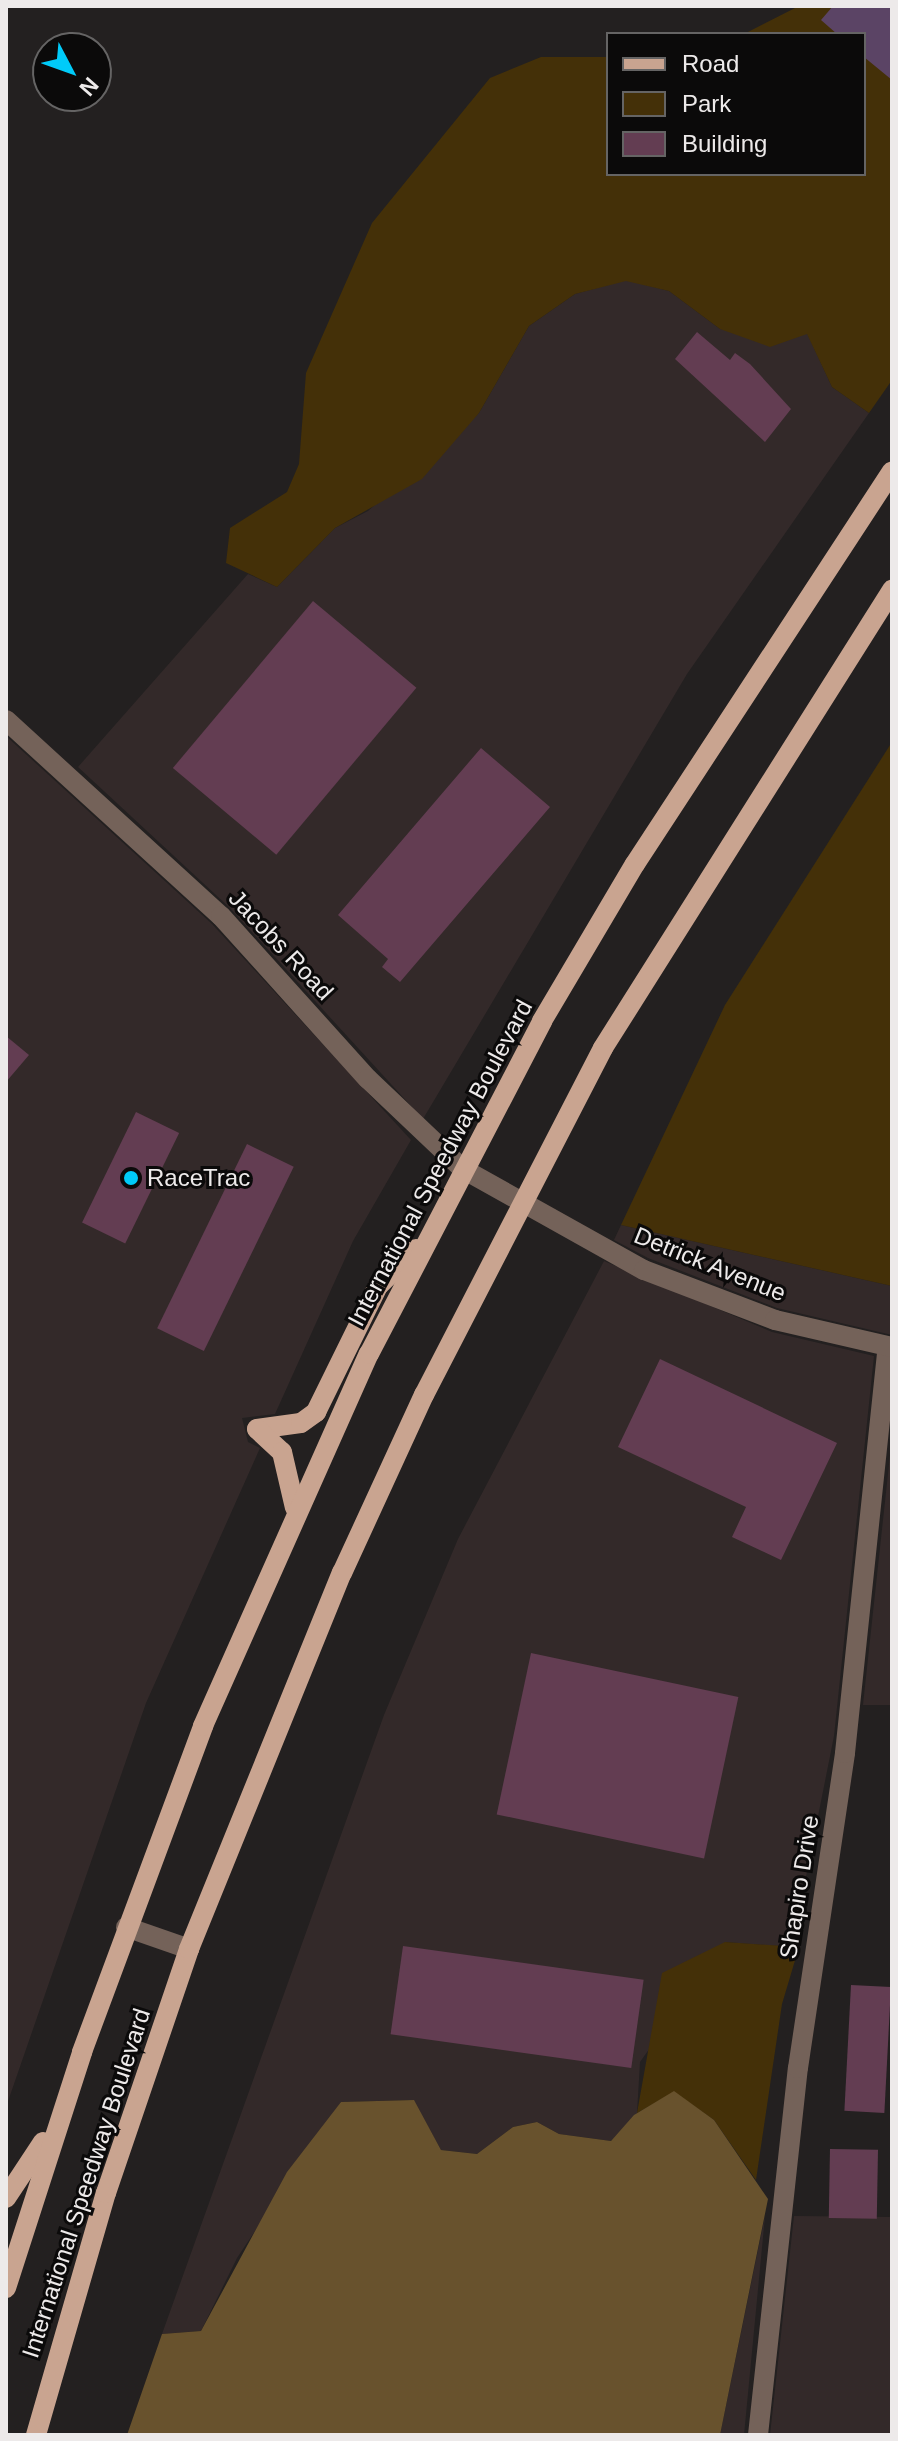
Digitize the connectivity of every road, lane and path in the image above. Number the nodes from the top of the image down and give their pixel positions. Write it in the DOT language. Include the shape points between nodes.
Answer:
graph roads {
  1 [pos="892,472"];
  2 [pos="892,590"];
  3 [pos="6,720"];
  4 [pos="463,1169"];
  5 [pos="519,1201"];
  6 [pos="428,1238"];
  7 [pos="890,1347"];
  8 [pos="294,1514"];
  9 [pos="126,1927"];
  10 [pos="189,1949"];
  11 [pos="66,2100"];
  12 [pos="6,2198"];
  13 [pos="6,2288"];
  14 [pos="36,2435"];
  15 [pos="758,2435"];
  1 -- 4 [label="main road, International Speedway Boulevard" via="691,774"];
  2 -- 5 [label="main road, International Speedway Boulevard" via="686,907"];
  3 -- 4 [label="street, Jacobs Road" via="221,916 389,1100"];
  4 -- 5 [label="street, Jacobs Road"];
  4 -- 6 [label="main road, International Speedway Boulevard"];
  5 -- 7 [label="street, Detrick Avenue" via="644,1270 775,1320"];
  5 -- 10 [label="main road, International Speedway Boulevard" via="342,1573"];
  6 -- 8 [label="main road, International Speedway Boulevard"];
  6 -- 8 [label="main road" via="378,1286 316,1412 301,1423 257,1429 291,1472"];
  7 -- 15 [label="street, Shapiro Drive"];
  8 -- 9 [label="main road, International Speedway Boulevard"];
  9 -- 10 [label="street"];
  9 -- 11 [label="main road, International Speedway Boulevard"];
  10 -- 14 [label="main road, International Speedway Boulevard" via="106,2193"];
  11 -- 12 [label="main road"];
  11 -- 13 [label="main road, International Speedway Boulevard"];
}
